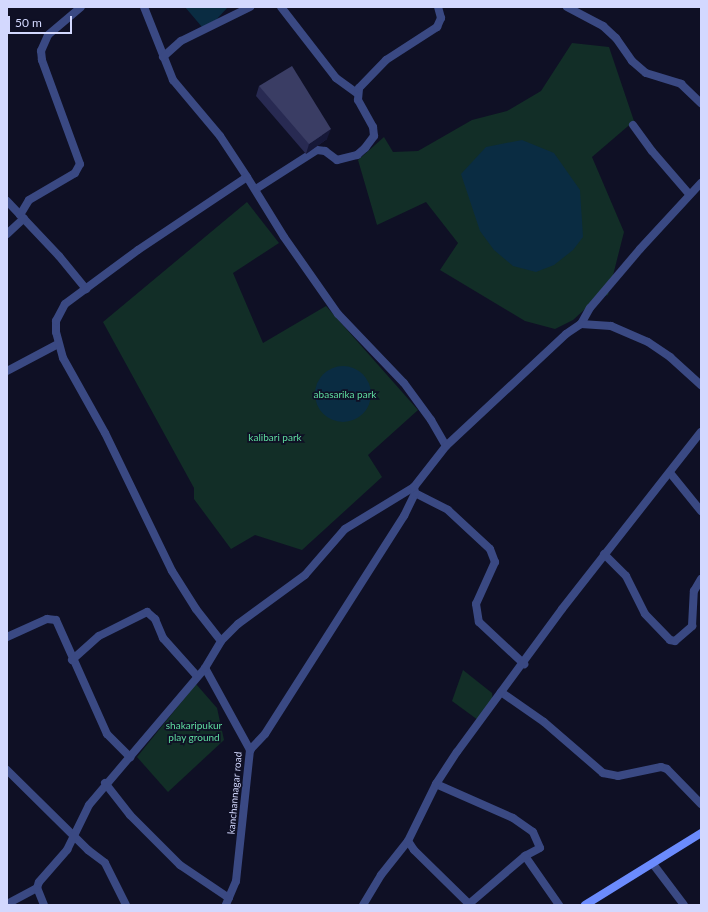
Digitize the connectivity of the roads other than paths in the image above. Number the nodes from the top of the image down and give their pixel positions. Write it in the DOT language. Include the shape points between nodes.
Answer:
graph roads {
  1 [pos="81,7"];
  2 [pos="144,7"];
  3 [pos="250,7"];
  4 [pos="281,7"];
  5 [pos="438,7"];
  6 [pos="567,7"];
  7 [pos="163,57"];
  8 [pos="357,93"];
  9 [pos="701,103"];
  10 [pos="633,125"];
  11 [pos="247,177"];
  12 [pos="701,183"];
  13 [pos="256,189"];
  14 [pos="689,194"];
  15 [pos="7,201"];
  16 [pos="22,216"];
  17 [pos="7,234"];
  18 [pos="86,289"];
  19 [pos="581,324"];
  20 [pos="58,344"];
  21 [pos="7,371"];
  22 [pos="701,385"];
  23 [pos="701,432"];
  24 [pos="446,446"];
  25 [pos="671,474"];
  26 [pos="414,490"];
  27 [pos="699,506"];
  28 [pos="604,554"];
  29 [pos="701,579"];
  30 [pos="7,636"];
  31 [pos="221,641"];
  32 [pos="72,660"];
  33 [pos="524,664"];
  34 [pos="205,668"];
  35 [pos="197,676"];
  36 [pos="501,692"];
  37 [pos="250,750"];
  38 [pos="130,757"];
  39 [pos="7,770"];
  40 [pos="105,783"];
  41 [pos="436,784"];
  42 [pos="701,804"];
  43 [pos="701,833"];
  44 [pos="74,836"];
  45 [pos="408,840"];
  46 [pos="525,856"];
  47 [pos="653,864"];
  48 [pos="37,888"];
  49 [pos="228,902"];
  50 [pos="7,904"];
  51 [pos="588,904"];
  52 [pos="44,905"];
  53 [pos="126,905"];
  54 [pos="364,905"];
  55 [pos="559,905"];
  56 [pos="684,905"];
  1 -- 16 [label="street" via="48,35 41,51 80,164 75,173 29,200"];
  2 -- 7 [label="street"];
  3 -- 7 [label="street" via="181,41"];
  4 -- 8 [label="street" via="336,78"];
  5 -- 8 [label="street" via="441,18 437,28 386,60 358,88"];
  6 -- 9 [label="street" via="603,26 646,73 681,84"];
  7 -- 11 [label="street" via="173,80 220,136"];
  8 -- 13 [label="street" via="373,127 374,136 357,155 336,160 325,151 317,150"];
  10 -- 14 [label="street"];
  11 -- 13 [label="street"];
  11 -- 18 [label="street" via="138,250"];
  12 -- 14 [label="street"];
  13 -- 24 [label="street" via="284,237 338,314 404,383"];
  14 -- 19 [label="street" via="600,296"];
  15 -- 16 [label="street"];
  16 -- 17 [label="street"];
  16 -- 18 [label="street"];
  18 -- 20 [label="street" via="64,304 59,313 56,332"];
  19 -- 22 [label="street" via="603,324 632,334 670,357"];
  19 -- 24 [label="street" via="557,342"];
  20 -- 21 [label="street"];
  20 -- 31 [label="street" via="63,358 105,433 172,571 196,609"];
  23 -- 25 [label="street"];
  24 -- 26 [label="street"];
  25 -- 27 [label="street"];
  25 -- 28 [label="street"];
  26 -- 31 [label="street" via="345,529 305,575 238,624"];
  26 -- 33 [label="street" via="448,510 490,549 495,562 478,600 479,622"];
  26 -- 37 [label="street" via="404,516 268,730"];
  28 -- 29 [label="street" via="626,576 645,614 670,640 675,641 692,626 694,591"];
  28 -- 33 [label="street"];
  30 -- 32 [label="street" via="52,618 59,624"];
  31 -- 34 [label="street"];
  32 -- 35 [label="street" via="100,636 148,612 155,619 163,638"];
  32 -- 38 [label="street" via="107,734"];
  33 -- 36 [label="street"];
  34 -- 35 [label="street"];
  34 -- 37 [label="street, kanchannagar road"];
  35 -- 38 [label="street"];
  36 -- 41 [label="street"];
  36 -- 42 [label="street" via="544,722 603,773 618,776 661,767 667,769"];
  37 -- 49 [label="street, kanchannagar road" via="236,881"];
  38 -- 40 [label="street"];
  39 -- 44 [label="street"];
  40 -- 44 [label="street" via="89,805"];
  40 -- 49 [label="street" via="130,815 180,865"];
  41 -- 45 [label="street"];
  41 -- 46 [label="street" via="524,824 533,832 540,848"];
  43 -- 47 [label="main road"];
  44 -- 48 [label="street" via="67,850 46,873"];
  44 -- 53 [label="street" via="105,863"];
  45 -- 46 [label="street" via="414,850 469,904"];
  45 -- 54 [label="street" via="381,875"];
  46 -- 55 [label="street"];
  47 -- 51 [label="main road"];
  47 -- 56 [label="street"];
  48 -- 50 [label="street"];
  48 -- 52 [label="street"];
}
